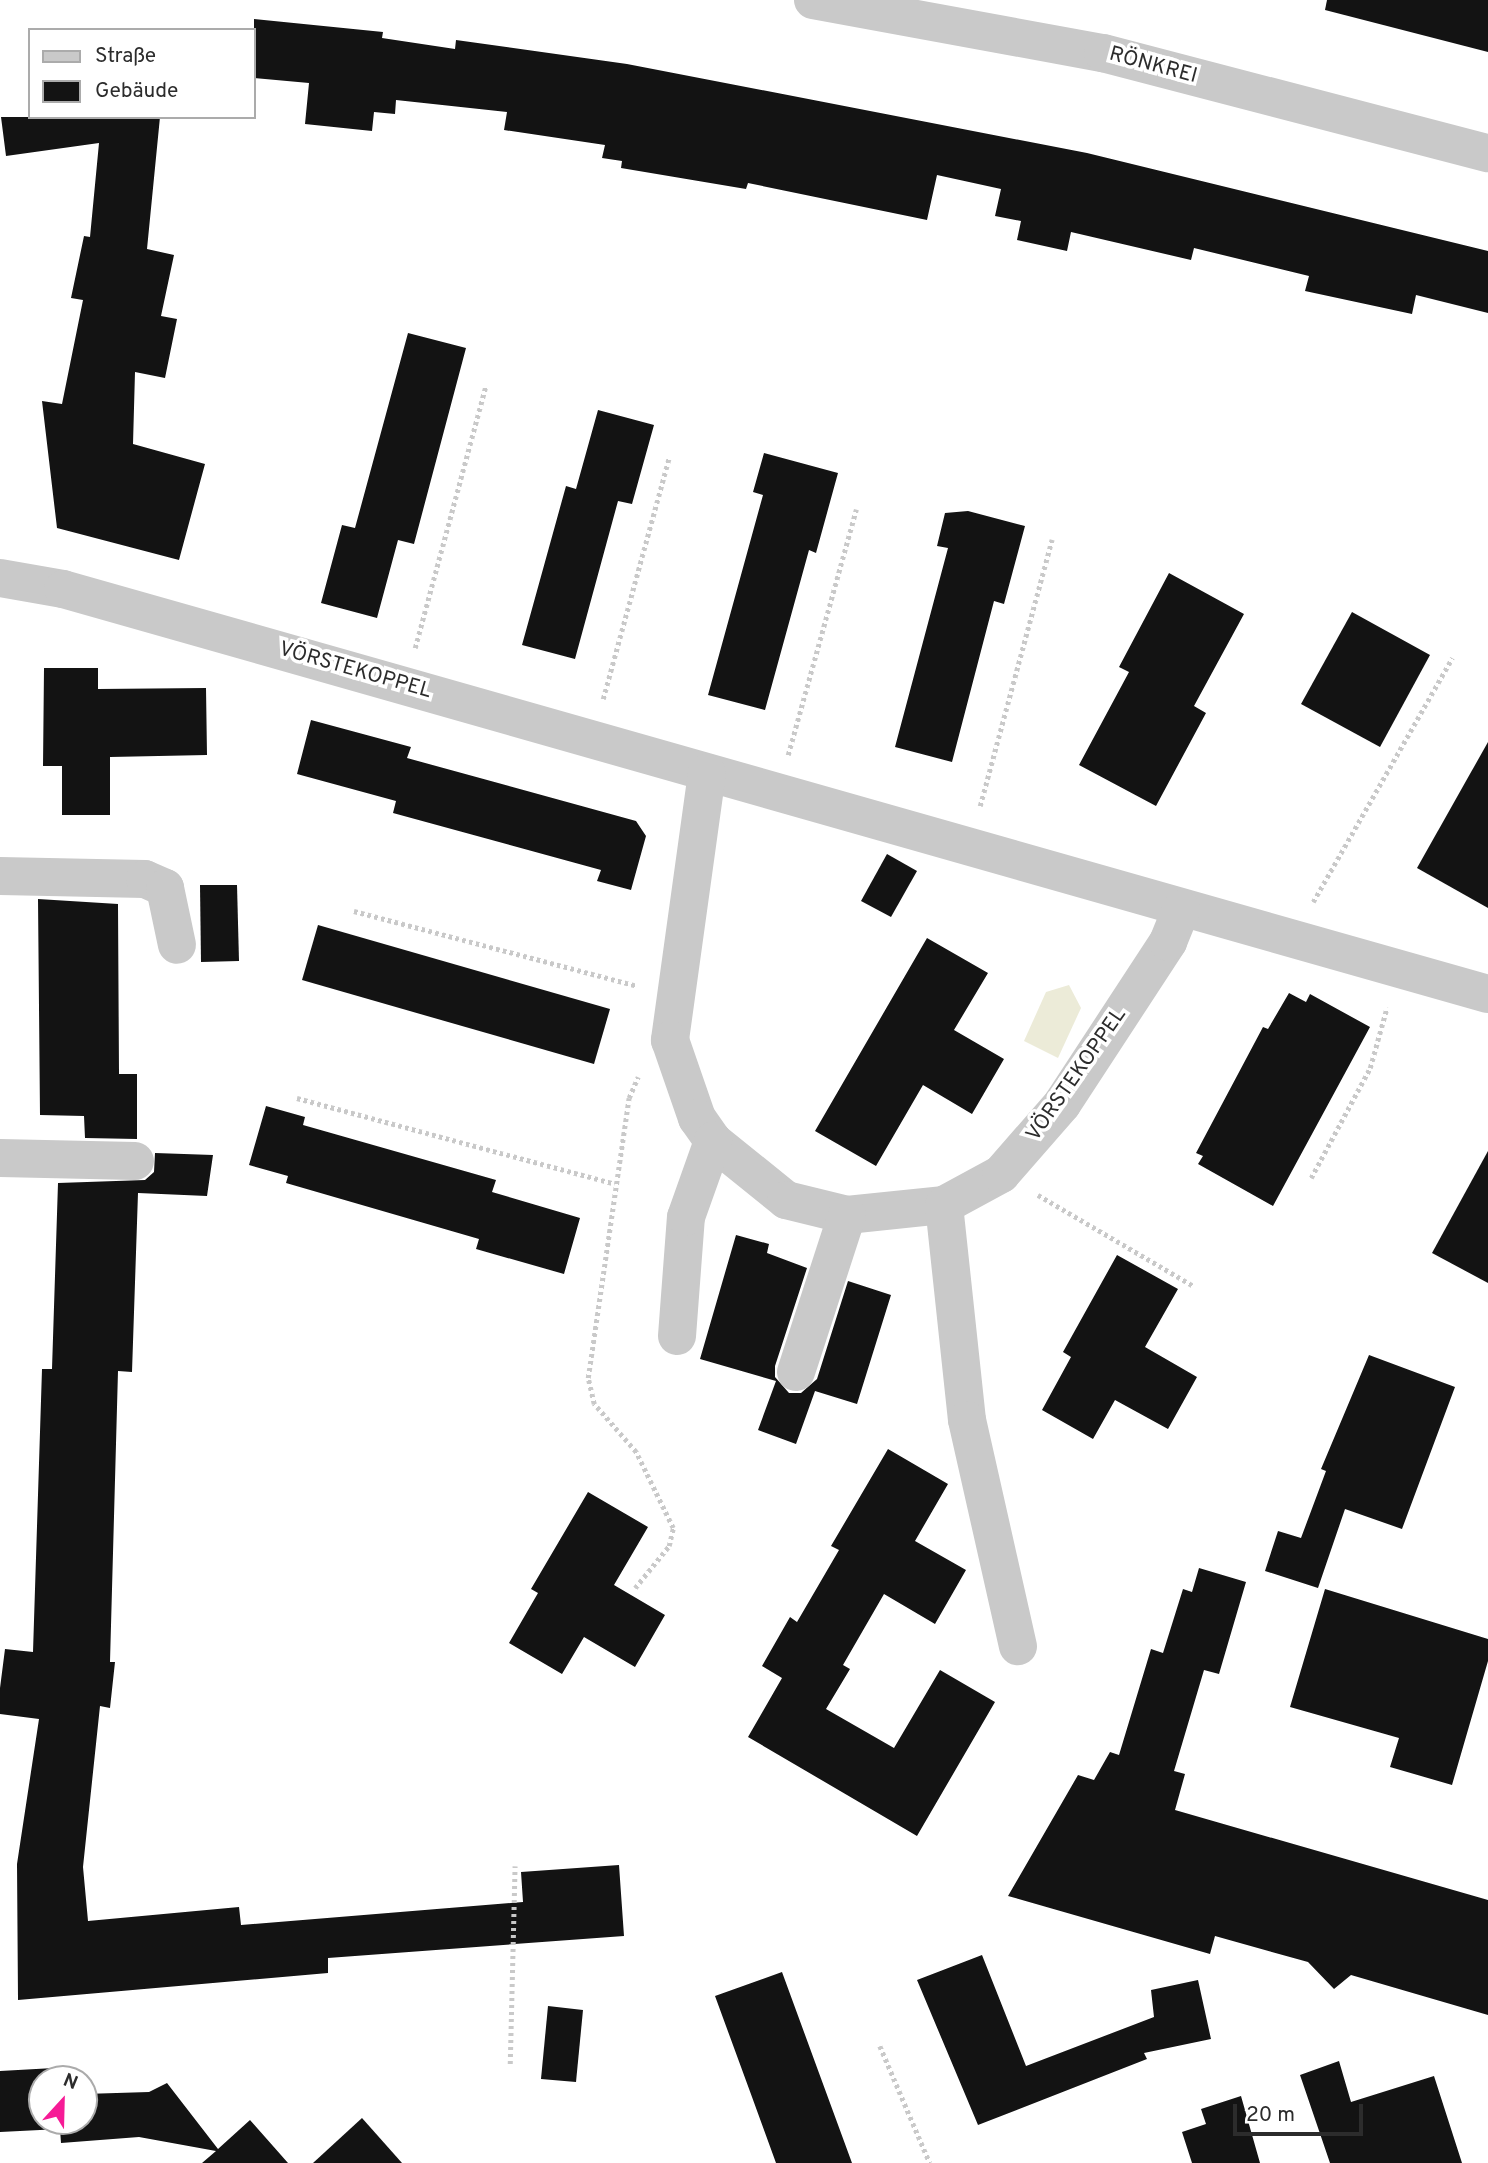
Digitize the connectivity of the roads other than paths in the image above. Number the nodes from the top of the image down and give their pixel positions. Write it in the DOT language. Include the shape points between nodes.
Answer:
graph roads {
  1 [pos="813,0"];
  2 [pos="1488,153"];
  3 [pos="0,578"];
  4 [pos="707,773"];
  5 [pos="0,876"];
  6 [pos="1181,910"];
  7 [pos="177,945"];
  8 [pos="1488,995"];
  9 [pos="713,1141"];
  10 [pos="0,1158"];
  11 [pos="135,1161"];
  12 [pos="944,1205"];
  13 [pos="847,1215"];
  14 [pos="677,1336"];
  15 [pos="796,1372"];
  16 [pos="1018,1646"];
  1 -- 2 [label="street, RÖNKREI" via="1103,52"];
  3 -- 4 [label="street, VÖRSTEKOPPEL" via="63,589"];
  4 -- 6 [label="street, VÖRSTEKOPPEL"];
  4 -- 9 [label="street, VÖRSTEKOPPEL" via="670,1040 697,1118"];
  5 -- 7 [label="street" via="69,874 155,884 172,902"];
  6 -- 8 [label="street, VÖRSTEKOPPEL"];
  6 -- 12 [label="street, VÖRSTEKOPPEL" via="1168,942 1062,1104 1001,1174"];
  9 -- 13 [label="street, VÖRSTEKOPPEL" via="786,1200"];
  9 -- 14 [label="street" via="686,1217"];
  10 -- 11 [label="street"];
  12 -- 13 [label="street, VÖRSTEKOPPEL"];
  12 -- 16 [label="street" via="967,1420"];
  13 -- 15 [label="street"];
}
